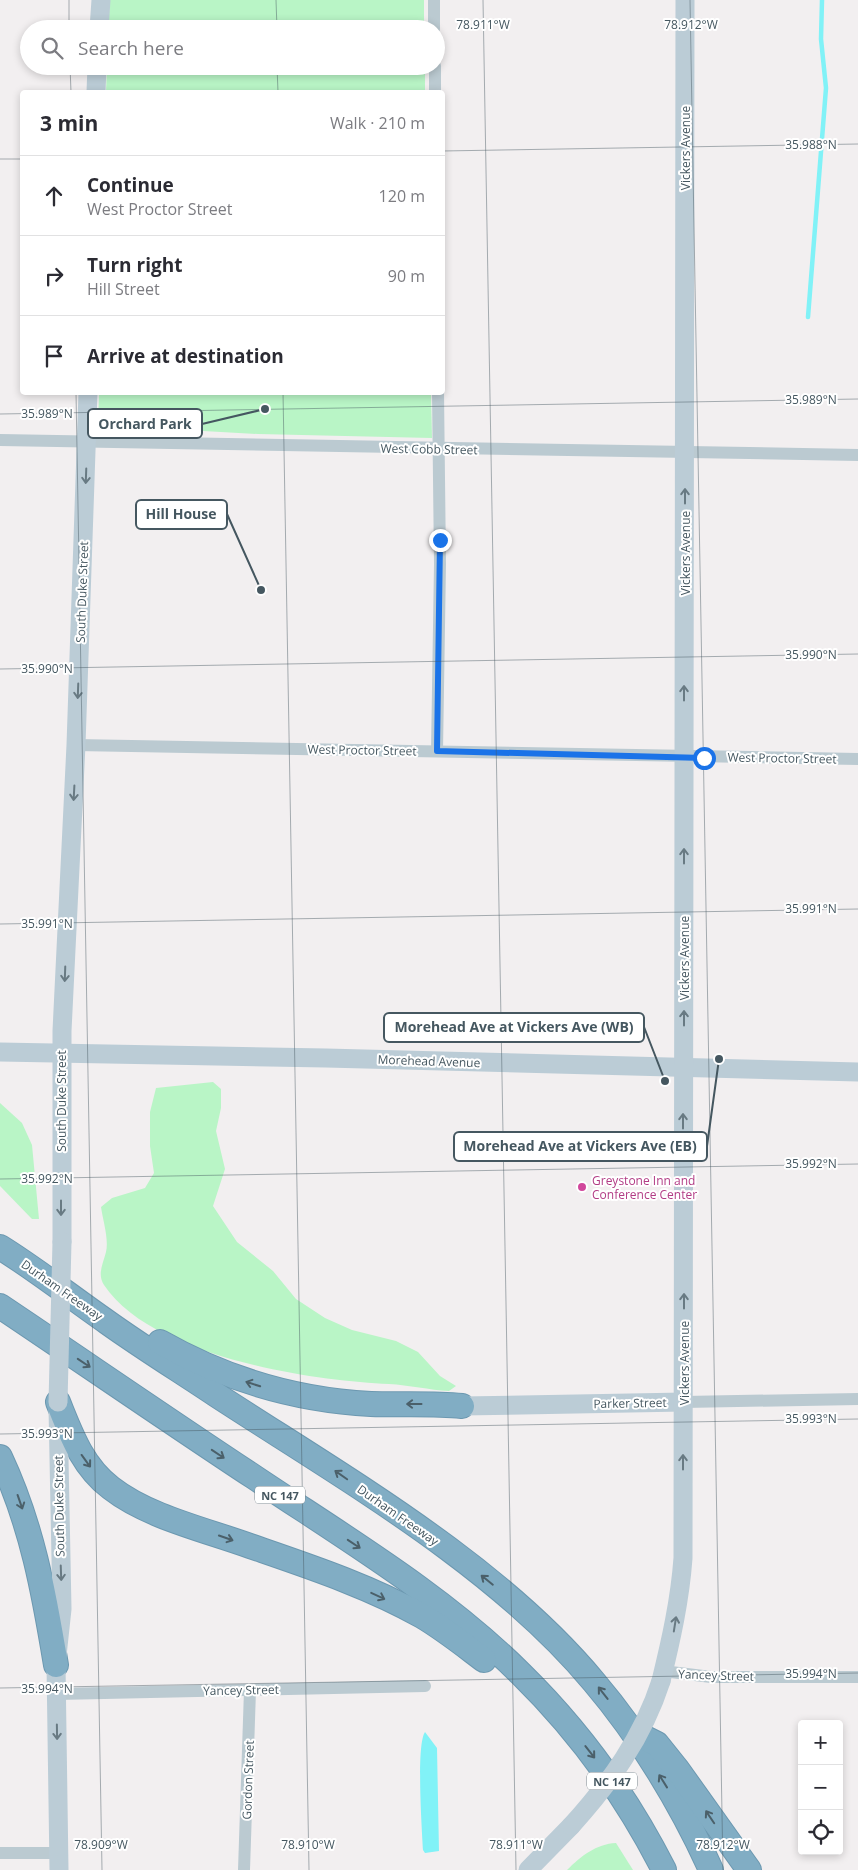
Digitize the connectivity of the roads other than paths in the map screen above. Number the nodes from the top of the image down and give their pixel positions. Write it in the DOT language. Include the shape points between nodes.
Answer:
graph roads {
  1 [pos="101,0"];
  2 [pos="434,0"];
  3 [pos="685,0"];
  4 [pos="100,20"];
  5 [pos="434,20"];
  6 [pos="97,75"];
  7 [pos="435,75"];
  8 [pos="96,90"];
  9 [pos="435,90"];
  10 [pos="88,395"];
  11 [pos="438,395"];
  12 [pos="0,440"];
  13 [pos="87,442"];
  14 [pos="439,449"];
  15 [pos="685,454"];
  16 [pos="858,456"];
  17 [pos="76,745"];
  18 [pos="437,751"];
  19 [pos="684,758"];
  20 [pos="858,760"];
  21 [pos="0,1052"];
  22 [pos="62,1054"];
  23 [pos="684,1067"];
  24 [pos="858,1072"];
  25 [pos="5,1250"];
  26 [pos="0,1306"];
  27 [pos="858,1399"];
  28 [pos="58,1402"];
  29 [pos="684,1402"];
  30 [pos="462,1406"];
  31 [pos="0,1457"];
  32 [pos="56,1666"];
  33 [pos="662,1676"];
  34 [pos="858,1676"];
  35 [pos="425,1686"];
  36 [pos="250,1690"];
  37 [pos="57,1694"];
  38 [pos="548,1701"];
  39 [pos="632,1732"];
  40 [pos="0,1853"];
  41 [pos="59,1861"];
  42 [pos="244,1870"];
  43 [pos="528,1870"];
  44 [pos="664,1870"];
  45 [pos="711,1870"];
  46 [pos="749,1870"];
  1 -- 4 [label="main road"];
  2 -- 5 [label="street"];
  3 -- 15 [label="main road, Vickers Avenue"];
  6 -- 8 [label="main road"];
  7 -- 9 [label="street"];
  10 -- 13 [label="main road, South Duke Street"];
  11 -- 14 [label="street"];
  12 -- 13 [label="street, West Cobb Street"];
  13 -- 14 [label="street, West Cobb Street"];
  13 -- 17 [label="main road, South Duke Street, one-way"];
  14 -- 15 [label="street, West Cobb Street"];
  14 -- 18 [label="street"];
  15 -- 16 [label="street, West Cobb Street"];
  19 -- 15 [label="main road, Vickers Avenue, one-way"];
  17 -- 18 [label="street, West Proctor Street"];
  17 -- 22 [label="main road, South Duke Street, one-way"];
  18 -- 19 [label="street, West Proctor Street"];
  19 -- 20 [label="street, West Proctor Street"];
  23 -- 19 [label="main road, Vickers Avenue, one-way"];
  21 -- 22 [label="main road, Morehead Avenue"];
  22 -- 23 [label="main road, Morehead Avenue"];
  22 -- 28 [label="main road, South Duke Street, one-way, bridge"];
  23 -- 24 [label="main road, Morehead Avenue"];
  29 -- 23 [label="main road, Vickers Avenue, one-way"];
  30 -- 25 [label="highway, one-way" via="332,1400 294,1394 236,1378 177,1352"];
  39 -- 25 [label="highway, Durham Freeway / NC 147, one-way" via="593,1680 557,1643 468,1564 335,1470 139,1345"];
  26 -- 38 [label="highway, NC 147, one-way" via="453,1614"];
  27 -- 29 [label="street, Parker Street"];
  28 -- 32 [label="main road, South Duke Street, one-way" via="62,1609"];
  28 -- 38 [label="highway, one-way" via="80,1453 96,1475 135,1503 351,1583 422,1616 514,1683"];
  29 -- 30 [label="main road, Parker Street"];
  33 -- 29 [label="main road, Vickers Avenue, one-way" via="674,1632 681,1584"];
  31 -- 32 [label="highway, one-way" via="25,1518"];
  32 -- 37 [label="main road, South Duke Street"];
  33 -- 34 [label="street, Yancey Street"];
  33 -- 43 [label="main road, Vickers Avenue, bridge" via="650,1711 620,1766 571,1826"];
  35 -- 36 [label="street, Yancey Street"];
  36 -- 37 [label="street, Yancey Street"];
  36 -- 42 [label="street, Gordon Street"];
  37 -- 41 [label="main road, South Duke Street, one-way"];
  38 -- 44 [label="highway, NC 147, one-way" via="620,1793"];
  45 -- 39 [label="highway, Durham Freeway / NC 147, one-way" via="673,1796"];
  46 -- 39 [label="highway, one-way" via="657,1744"];
  40 -- 41 [label="street"];
}
